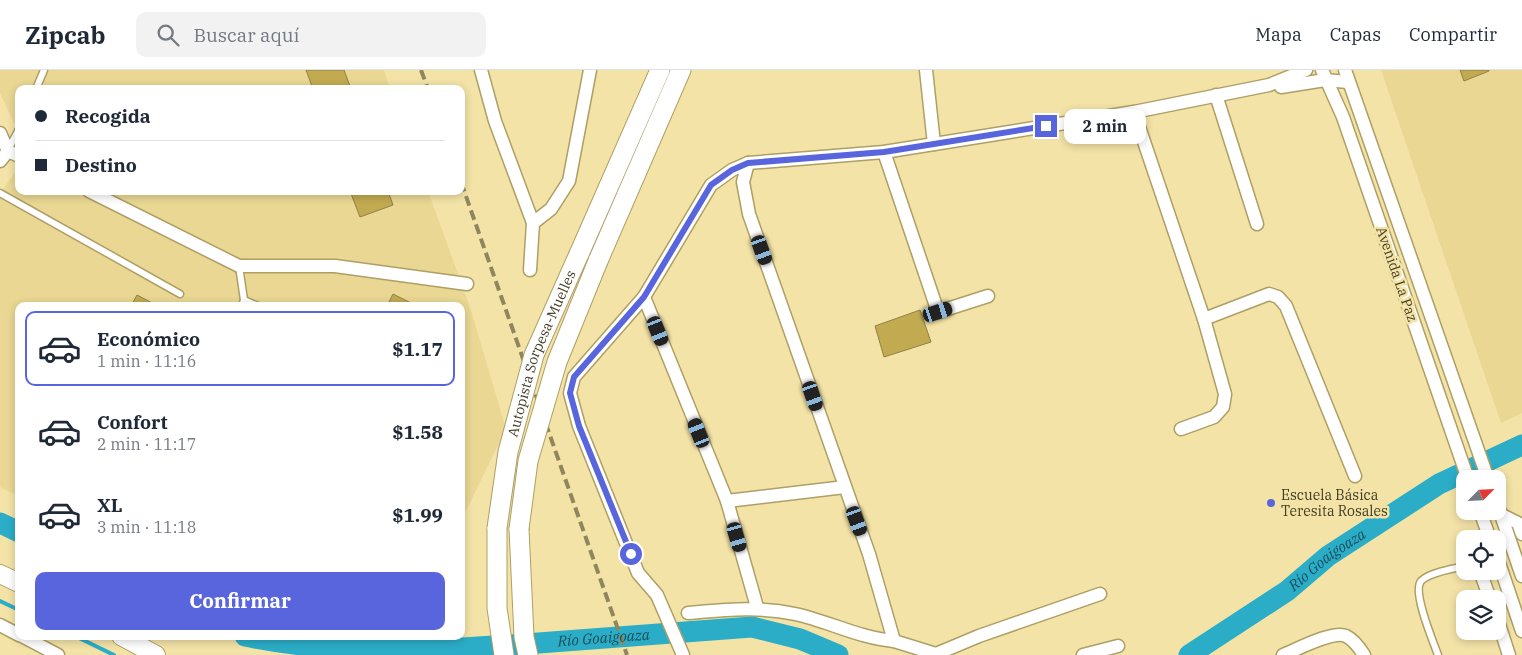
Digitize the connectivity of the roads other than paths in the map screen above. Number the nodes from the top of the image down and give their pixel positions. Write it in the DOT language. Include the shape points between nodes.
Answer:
graph roads {
  1 [pos="44,70"];
  2 [pos="481,70"];
  3 [pos="590,70"];
  4 [pos="652,70"];
  5 [pos="660,70"];
  6 [pos="681,70"];
  7 [pos="690,70"];
  8 [pos="926,70"];
  9 [pos="1306,70"];
  10 [pos="1288,75"];
  11 [pos="1323,75"];
  12 [pos="1347,76"];
  13 [pos="38,85"];
  14 [pos="1269,85"];
  15 [pos="1216,95"];
  16 [pos="663,112"];
  17 [pos="1134,112"];
  18 [pos="0,133"];
  19 [pos="631,138"];
  20 [pos="15,140"];
  21 [pos="934,144"];
  22 [pos="884,152"];
  23 [pos="9,156"];
  24 [pos="748,163"];
  25 [pos="0,193"];
  26 [pos="97,195"];
  27 [pos="533,222"];
  28 [pos="1257,224"];
  29 [pos="239,266"];
  30 [pos="530,270"];
  31 [pos="467,284"];
  32 [pos="180,294"];
  33 [pos="988,296"];
  34 [pos="644,297"];
  35 [pos="243,302"];
  36 [pos="1204,319"];
  37 [pos="1181,429"];
  38 [pos="1465,470"];
  39 [pos="1485,470"];
  40 [pos="1355,476"];
  41 [pos="845,487"];
  42 [pos="727,501"];
  43 [pos="1506,514"];
  44 [pos="1502,520"];
  45 [pos="1522,534"];
  46 [pos="1456,569"];
  47 [pos="0,574"];
  48 [pos="1522,576"];
  49 [pos="1505,580"];
  50 [pos="15,581"];
  51 [pos="1100,594"];
  52 [pos="757,607"];
  53 [pos="688,613"];
  54 [pos="0,625"];
  55 [pos="1522,631"];
  56 [pos="15,633"];
  57 [pos="28,640"];
  58 [pos="128,640"];
  59 [pos="1504,640"];
  60 [pos="894,641"];
  61 [pos="1118,646"];
  62 [pos="58,655"];
  63 [pos="156,655"];
  64 [pos="504,655"];
  65 [pos="528,655"];
  66 [pos="683,655"];
  67 [pos="937,655"];
  68 [pos="1083,655"];
  69 [pos="1283,655"];
  70 [pos="1364,655"];
  71 [pos="1438,655"];
  72 [pos="1509,655"];
  1 -- 13 [label="lane"];
  2 -- 27 [label="street" via="495,121"];
  3 -- 27 [label="street" via="569,181 551,209"];
  4 -- 19 [label="main road"];
  5 -- 19 [label="main road, Autopista Sorpesa-Muelles"];
  6 -- 16 [label="main road, Autopista Sorpesa-Muelles"];
  7 -- 16 [label="main road"];
  8 -- 21 [label="street"];
  9 -- 10 [label="street"];
  10 -- 14 [label="street"];
  11 -- 12 [label="street"];
  11 -- 14 [label="street" via="1279,87"];
  11 -- 38 [label="street, Avenida La Paz" via="1343,117"];
  12 -- 39 [label="street, Avenida La Paz"];
  14 -- 15 [label="street"];
  15 -- 17 [label="street"];
  15 -- 28 [label="street"];
  16 -- 65 [label="main road, Autopista Sorpesa-Muelles, bridge" via="566,337 528,462 519,529 524,637"];
  17 -- 21 [label="street"];
  17 -- 36 [label="street"];
  18 -- 23 [label="street"];
  19 -- 64 [label="main road, Autopista Sorpesa-Muelles, bridge" via="534,355 508,452 497,528 496,608"];
  20 -- 23 [label="lane"];
  21 -- 22 [label="street"];
  22 -- 24 [label="street"];
  22 -- 33 [label="street" via="938,312"];
  24 -- 34 [label="street" via="711,185"];
  24 -- 41 [label="street" via="743,182 749,214"];
  25 -- 32 [label="lane"];
  26 -- 29 [label="street"];
  27 -- 30 [label="street"];
  29 -- 31 [label="street" via="335,266"];
  29 -- 35 [label="lane"];
  34 -- 42 [label="street"];
  34 -- 66 [label="street" via="574,377 570,393 579,426 638,573 657,594"];
  36 -- 37 [label="street" via="1225,394 1223,407 1214,417"];
  36 -- 40 [label="street" via="1269,294 1278,297 1286,306"];
  41 -- 42 [label="street"];
  41 -- 60 [label="street" via="869,554"];
  42 -- 52 [label="street"];
  43 -- 45 [label="street" via="1518,523"];
  44 -- 48 [label="street"];
  46 -- 71 [label="lane" via="1428,577 1419,586 1419,597"];
  47 -- 50 [label="main road"];
  49 -- 55 [label="street"];
  51 -- 67 [label="street" via="979,636"];
  52 -- 53 [label="street"];
  52 -- 60 [label="street" via="796,614 876,640"];
  54 -- 56 [label="street"];
  57 -- 62 [label="street"];
  58 -- 63 [label="main road"];
  59 -- 72 [label="street"];
  60 -- 67 [label="street"];
  61 -- 68 [label="street"];
  69 -- 70 [label="street" via="1343,634 1354,641"];
}
